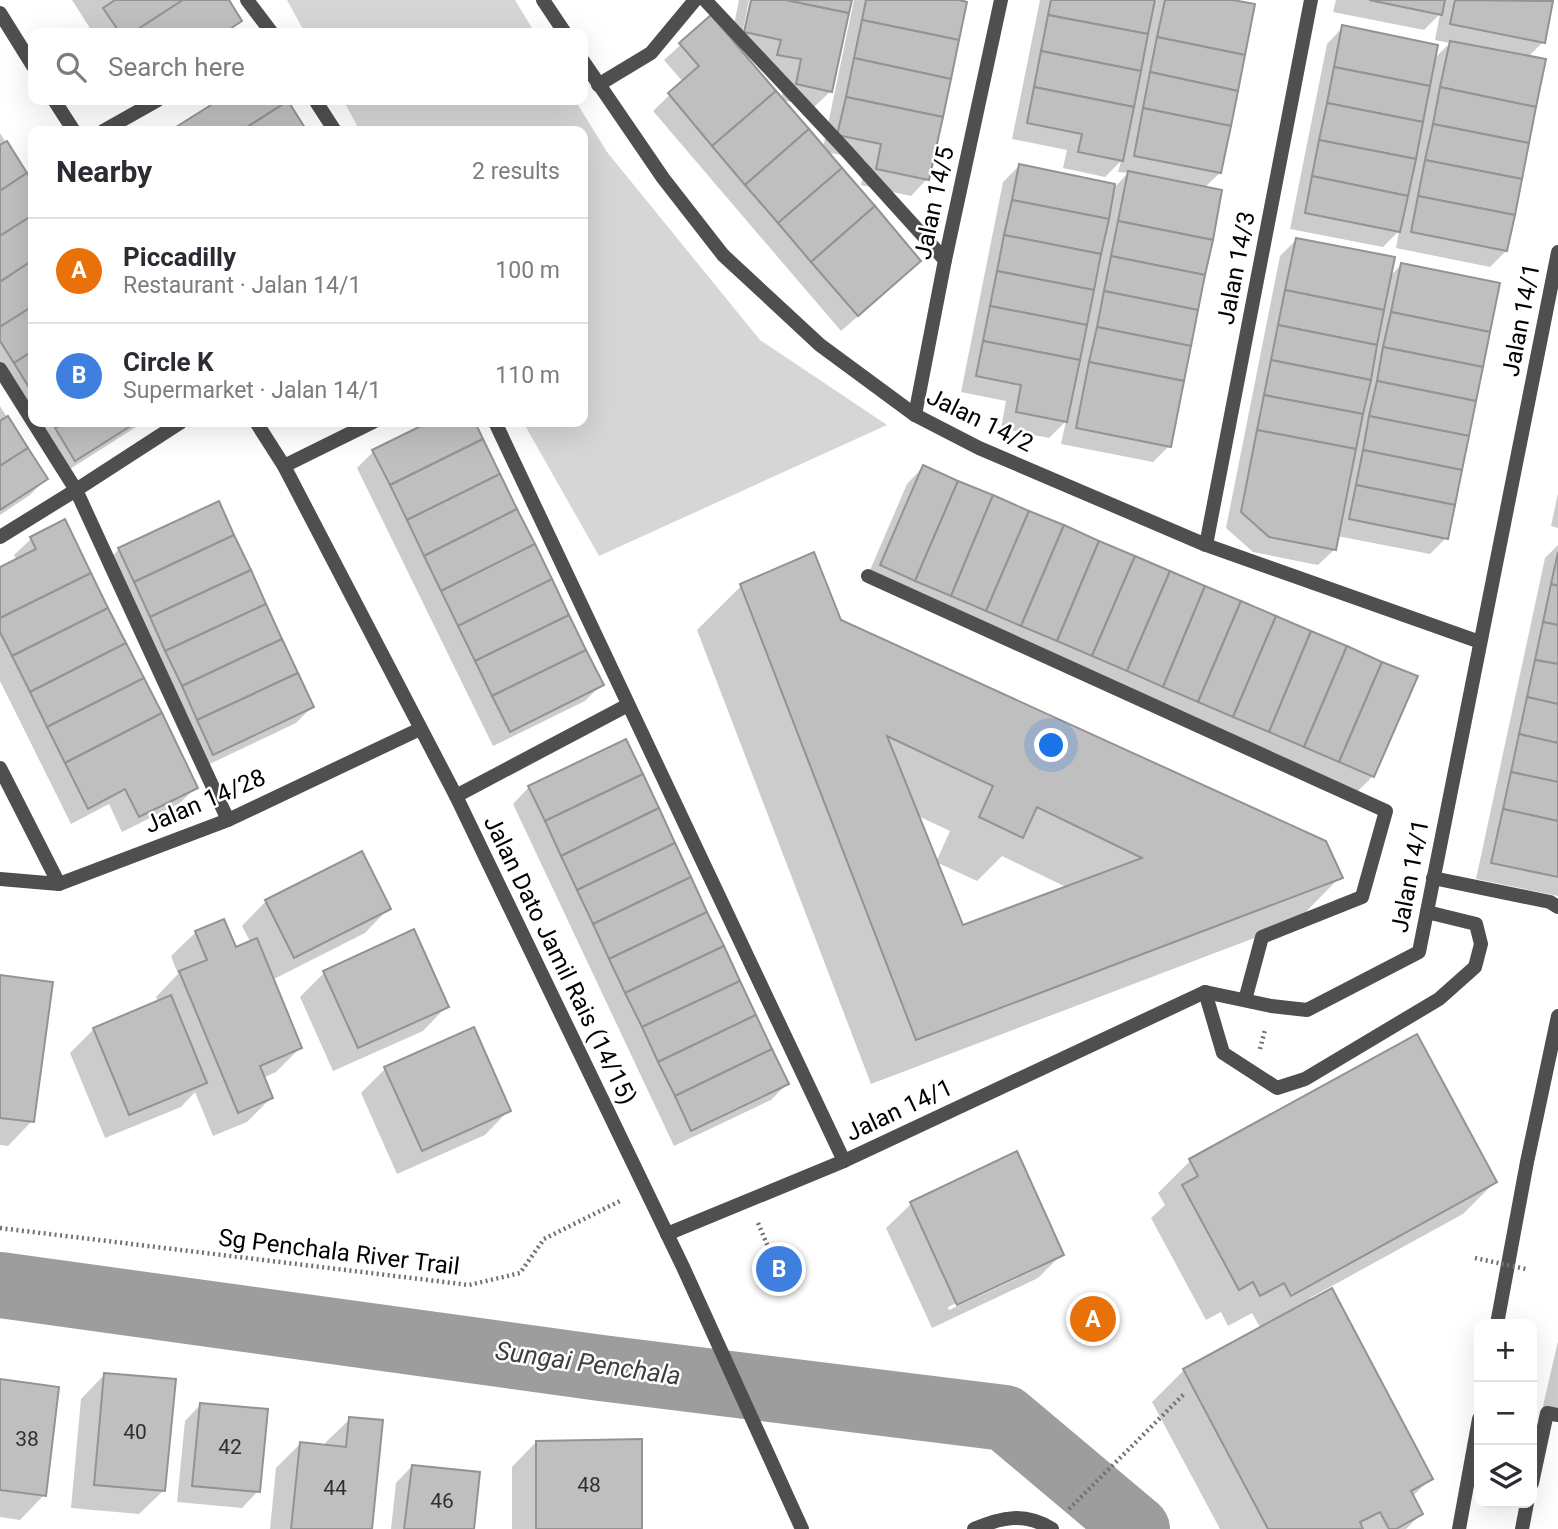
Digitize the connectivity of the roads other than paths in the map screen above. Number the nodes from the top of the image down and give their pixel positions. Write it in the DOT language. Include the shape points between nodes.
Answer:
graph roads {
  1 [pos="247,0"];
  2 [pos="544,0"];
  3 [pos="695,0"];
  4 [pos="705,0"];
  5 [pos="1001,0"];
  6 [pos="1311,0"];
  7 [pos="0,13"];
  8 [pos="268,28"];
  9 [pos="562,28"];
  10 [pos="28,58"];
  11 [pos="588,69"];
  12 [pos="598,85"];
  13 [pos="57,105"];
  14 [pos="149,105"];
  15 [pos="318,105"];
  16 [pos="71,126"];
  17 [pos="112,126"];
  18 [pos="332,126"];
  19 [pos="1558,252"];
  20 [pos="945,260"];
  21 [pos="0,369"];
  22 [pos="28,414"];
  23 [pos="915,415"];
  24 [pos="36,427"];
  25 [pos="173,427"];
  26 [pos="259,427"];
  27 [pos="363,427"];
  28 [pos="497,427"];
  29 [pos="284,466"];
  30 [pos="76,490"];
  31 [pos="0,537"];
  32 [pos="1206,545"];
  33 [pos="868,576"];
  34 [pos="1480,642"];
  35 [pos="628,705"];
  36 [pos="420,729"];
  37 [pos="0,768"];
  38 [pos="456,796"];
  39 [pos="228,820"];
  40 [pos="1433,878"];
  41 [pos="0,879"];
  42 [pos="58,884"];
  43 [pos="1558,907"];
  44 [pos="1427,912"];
  45 [pos="1205,992"];
  46 [pos="1245,1000"];
  47 [pos="1558,1016"];
  48 [pos="844,1161"];
  49 [pos="667,1234"];
  50 [pos="1498,1319"];
  51 [pos="1558,1415"];
  52 [pos="1474,1445"];
  53 [pos="1537,1460"];
  54 [pos="1526,1508"];
  55 [pos="1051,1528"];
  56 [pos="802,1529"];
  57 [pos="974,1529"];
  58 [pos="1459,1529"];
  59 [pos="1522,1529"];
  1 -- 8 [label="street"];
  2 -- 9 [label="street"];
  3 -- 12 [label="street" via="651,53"];
  4 -- 20 [label="street"];
  5 -- 20 [label="street, Jalan 14/5"];
  6 -- 32 [label="street, Jalan 14/3"];
  7 -- 10 [label="street"];
  11 -- 12 [label="street, Jalan 14/2"];
  12 -- 23 [label="street, Jalan 14/2" via="723,255 820,345"];
  13 -- 16 [label="street"];
  14 -- 17 [label="street"];
  15 -- 18 [label="street"];
  19 -- 34 [label="street, Jalan 14/1"];
  20 -- 23 [label="street, Jalan 14/5"];
  21 -- 22 [label="street"];
  23 -- 32 [label="street, Jalan 14/2" via="979,448"];
  24 -- 30 [label="street"];
  25 -- 30 [label="street"];
  26 -- 29 [label="street, Jalan Dato Jamil Rais (14/15)"];
  27 -- 29 [label="street"];
  28 -- 35 [label="street"];
  29 -- 36 [label="street, Jalan Dato Jamil Rais (14/15)"];
  30 -- 31 [label="street"];
  30 -- 39 [label="street"];
  32 -- 34 [label="street, Jalan 14/2"];
  33 -- 46 [label="street" via="1386,811 1362,897 1262,937"];
  34 -- 40 [label="street, Jalan 14/1"];
  35 -- 38 [label="street"];
  35 -- 48 [label="street"];
  36 -- 38 [label="street, Jalan Dato Jamil Rais (14/15)"];
  36 -- 39 [label="street, Jalan 14/28"];
  37 -- 42 [label="street"];
  38 -- 49 [label="street, Jalan Dato Jamil Rais (14/15)"];
  39 -- 42 [label="street, Jalan 14/28"];
  40 -- 43 [label="street"];
  40 -- 44 [label="street, Jalan 14/1"];
  41 -- 42 [label="street, Jalan 14/28"];
  44 -- 45 [label="street" via="1476,924 1481,944 1475,967 1439,999 1305,1079 1277,1088 1223,1053"];
  44 -- 46 [label="street, Jalan 14/1" via="1419,951 1307,1010"];
  45 -- 46 [label="street, Jalan 14/1"];
  45 -- 48 [label="street, Jalan 14/1"];
  47 -- 50 [label="street"];
  48 -- 49 [label="street, Jalan 14/1"];
  49 -- 56 [label="street, Jalan Dato Jamil Rais (14/15)"];
  51 -- 53 [label="street" via="1547,1413"];
  52 -- 58 [label="street"];
  54 -- 59 [label="street"];
  55 -- 57 [label="street" via="1016,1516"];
}
